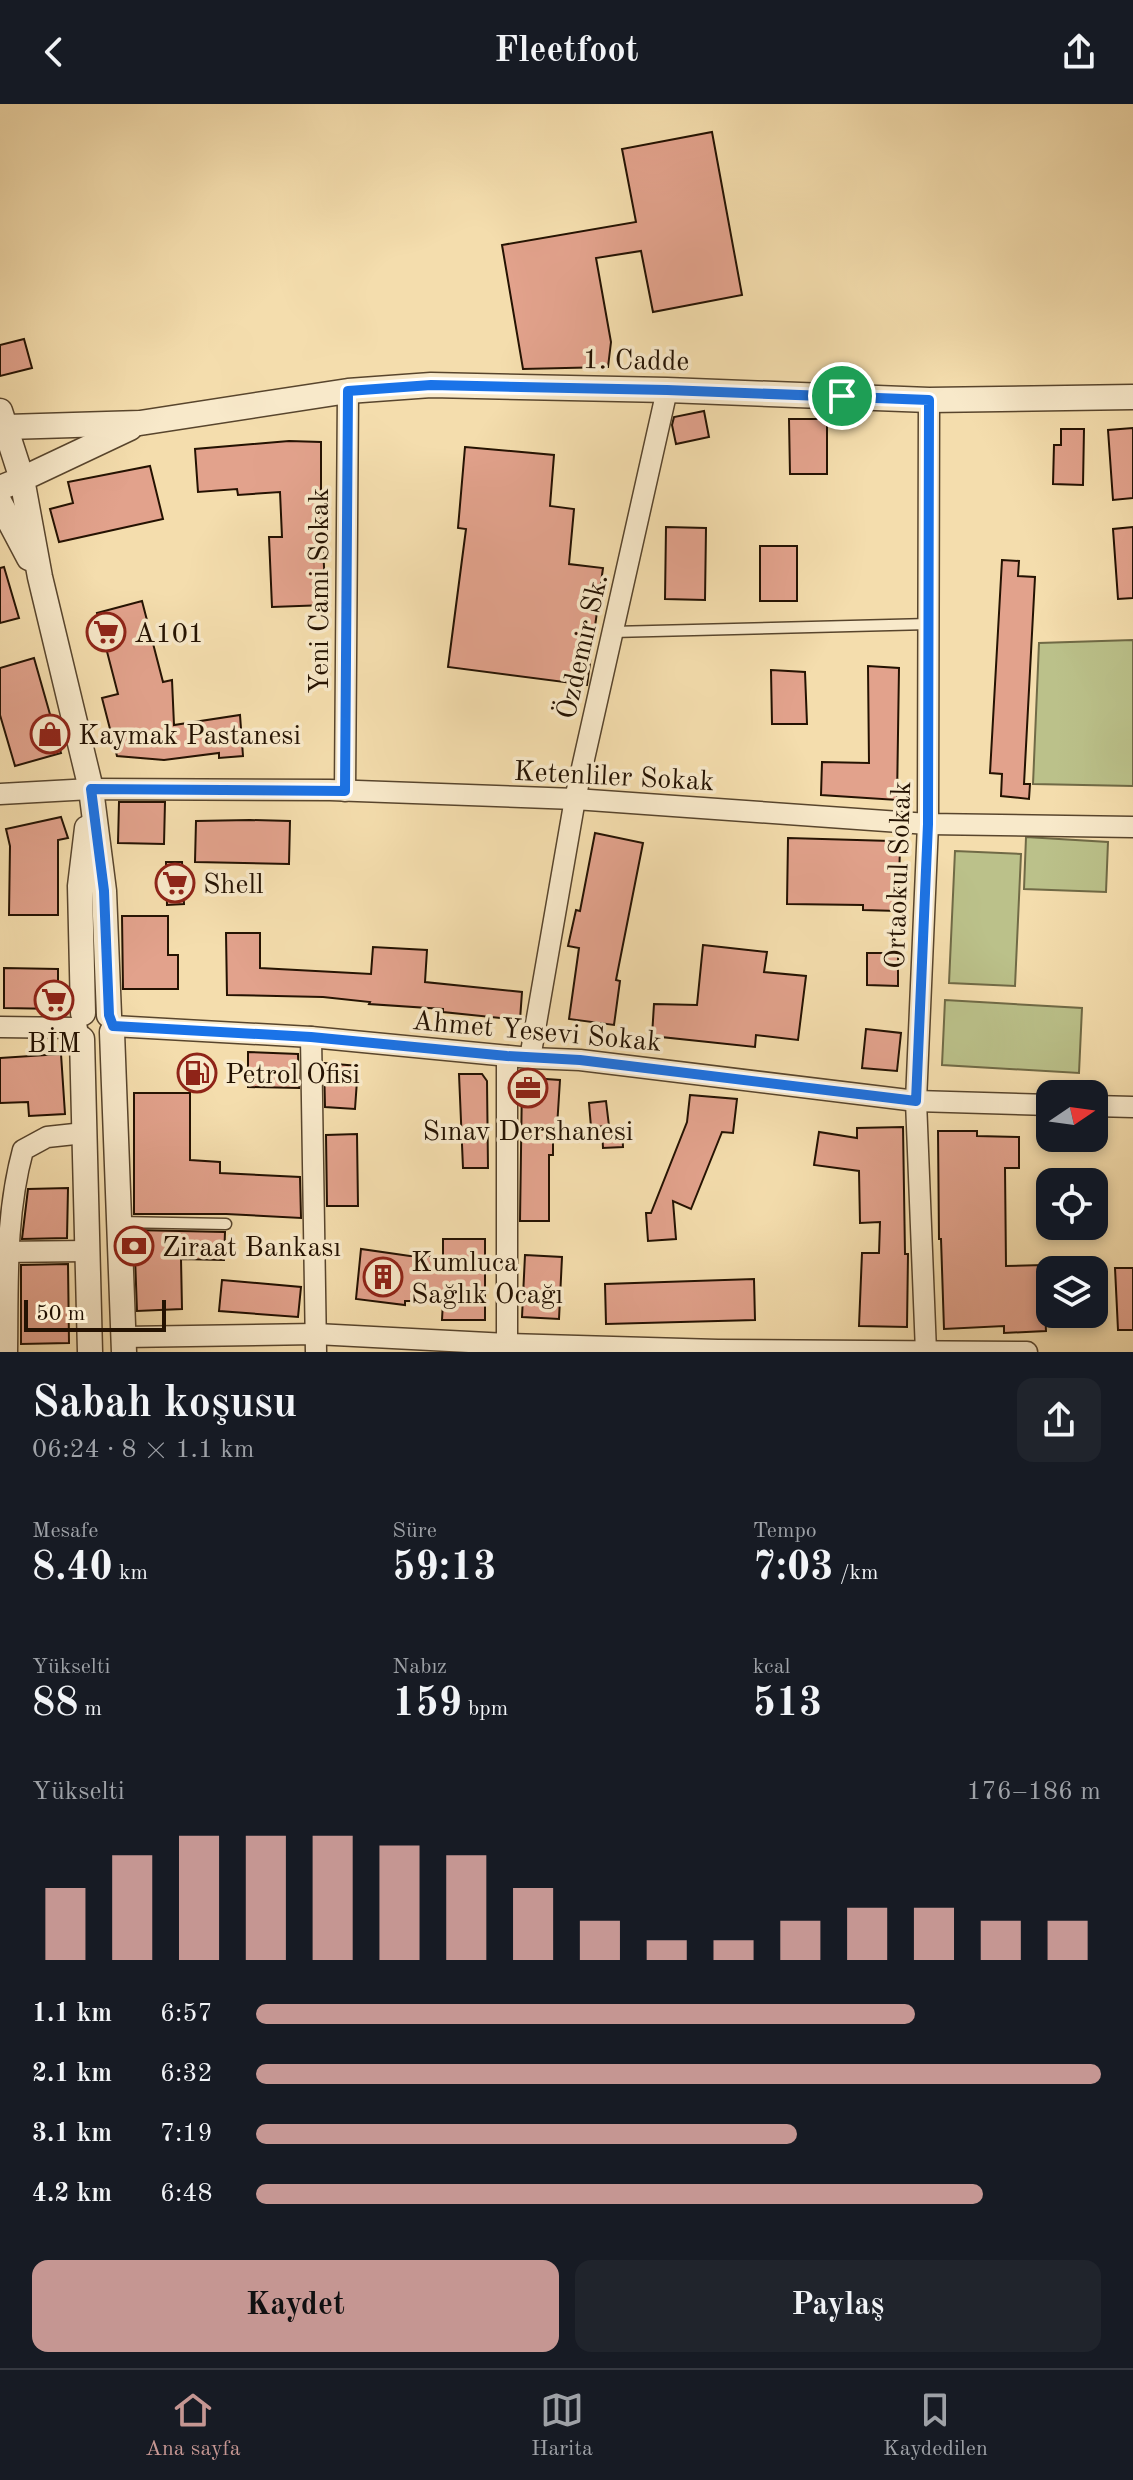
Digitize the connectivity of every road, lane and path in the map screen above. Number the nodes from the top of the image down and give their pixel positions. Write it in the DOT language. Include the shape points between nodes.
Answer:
graph roads {
  1 [pos="667,390"];
  2 [pos="348,391"];
  3 [pos="1133,397"];
  4 [pos="929,400"];
  5 [pos="2,423"];
  6 [pos="140,423"];
  7 [pos="11,484"];
  8 [pos="0,503"];
  9 [pos="40,577"];
  10 [pos="929,624"];
  11 [pos="612,632"];
  12 [pos="91,789"];
  13 [pos="345,791"];
  14 [pos="0,794"];
  15 [pos="575,799"];
  16 [pos="928,824"];
  17 [pos="1133,827"];
  18 [pos="111,1024"];
  19 [pos="0,1027"];
  20 [pos="81,1027"];
  21 [pos="311,1037"];
  22 [pos="507,1056"];
  23 [pos="530,1058"];
  24 [pos="916,1101"];
  25 [pos="1036,1105"];
  26 [pos="1108,1106"];
  27 [pos="1133,1107"];
  28 [pos="84,1133"];
  29 [pos="119,1222"];
  30 [pos="226,1224"];
  31 [pos="87,1251"];
  32 [pos="5,1252"];
  33 [pos="316,1343"];
  34 [pos="124,1345"];
  35 [pos="393,1345"];
  36 [pos="507,1348"];
  37 [pos="785,1351"];
  38 [pos="926,1351"];
  39 [pos="7,1352"];
  40 [pos="90,1352"];
  41 [pos="1027,1352"];
  1 -- 2 [label="street, 1. Cadde" via="431,385"];
  1 -- 4 [label="street, 1. Cadde"];
  1 -- 11 [label="street, Özdemir Sk."];
  2 -- 6 [label="street, 1. Cadde"];
  2 -- 13 [label="street, Yeni Cami Sokak"];
  3 -- 4 [label="street, 1. Cadde"];
  4 -- 10 [label="street, Ortaokul Sokak"];
  5 -- 6 [label="street, 1. Cadde"];
  5 -- 7 [label="street"];
  6 -- 7 [label="street, 1. Cadde"];
  7 -- 9 [label="street"];
  8 -- 9 [label="street"];
  9 -- 12 [label="street"];
  10 -- 11 [label="lane"];
  10 -- 16 [label="street, Ortaokul Sokak"];
  11 -- 15 [label="street, Özdemir Sk."];
  12 -- 13 [label="street, Ketenliler Sokak"];
  12 -- 14 [label="street, Ketenliler Sokak"];
  12 -- 18 [label="street" via="104,891"];
  12 -- 20 [label="street" via="80,886"];
  13 -- 15 [label="street, Ketenliler Sokak"];
  15 -- 16 [label="street, Ketenliler Sokak"];
  15 -- 23 [label="street, Özdemir Sk."];
  16 -- 17 [label="street, Ketenliler Sokak"];
  16 -- 24 [label="street, Ortaokul Sokak"];
  18 -- 20 [label="street" via="99,1009"];
  18 -- 20 [label="street" via="105,1042 99,1044 87,1043"];
  18 -- 21 [label="street, Ahmet Yesevi Sokak"];
  18 -- 29 [label="street"];
  19 -- 20 [label="street"];
  20 -- 28 [label="street"];
  21 -- 22 [label="street, Ahmet Yesevi Sokak"];
  21 -- 33 [label="street"];
  22 -- 23 [label="street, Ahmet Yesevi Sokak"];
  22 -- 36 [label="street"];
  23 -- 24 [label="street, Ahmet Yesevi Sokak"];
  24 -- 25 [label="street, Ahmet Yesevi Sokak"];
  24 -- 38 [label="street, Ortaokul Sokak"];
  26 -- 27 [label="street"];
  28 -- 31 [label="street"];
  28 -- 32 [label="street" via="47,1137 23,1150"];
  29 -- 30 [label="lane"];
  29 -- 34 [label="street"];
  31 -- 32 [label="street"];
  31 -- 40 [label="street"];
  32 -- 39 [label="street"];
  33 -- 34 [label="street"];
  33 -- 35 [label="street"];
  35 -- 36 [label="street"];
  36 -- 37 [label="street"];
  37 -- 38 [label="street"];
  38 -- 41 [label="street"];
}
